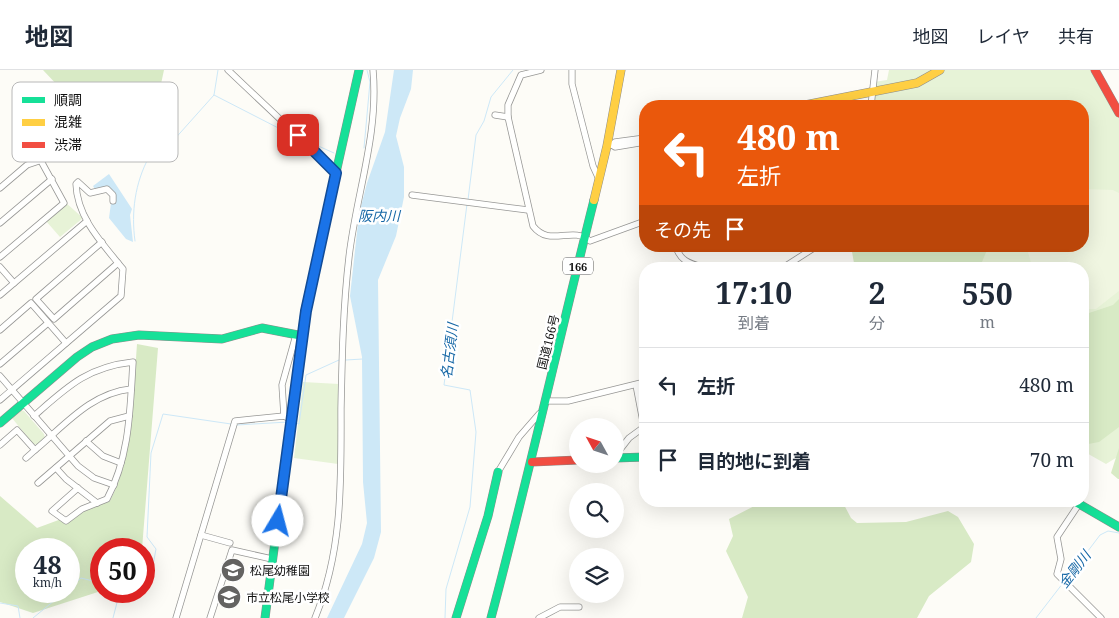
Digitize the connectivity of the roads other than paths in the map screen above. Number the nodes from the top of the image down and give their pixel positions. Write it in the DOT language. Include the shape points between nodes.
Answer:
graph roads {
  1 [pos="228,70"];
  2 [pos="358,70"];
  3 [pos="373,70"];
  4 [pos="541,70"];
  5 [pos="572,70"];
  6 [pos="621,70"];
  7 [pos="875,70"];
  8 [pos="940,70"];
  9 [pos="1095,70"];
  10 [pos="874,92"];
  11 [pos="832,100"];
  12 [pos="872,100"];
  13 [pos="1119,113"];
  14 [pos="495,115"];
  15 [pos="508,117"];
  16 [pos="639,140"];
  17 [pos="610,145"];
  18 [pos="38,162"];
  19 [pos="42,162"];
  20 [pos="336,173"];
  21 [pos="52,179"];
  22 [pos="599,179"];
  23 [pos="0,188"];
  24 [pos="412,195"];
  25 [pos="113,201"];
  26 [pos="528,210"];
  27 [pos="86,221"];
  28 [pos="0,223"];
  29 [pos="639,224"];
  30 [pos="585,237"];
  31 [pos="102,242"];
  32 [pos="678,252"];
  33 [pos="808,252"];
  34 [pos="0,257"];
  35 [pos="687,262"];
  36 [pos="792,262"];
  37 [pos="118,263"];
  38 [pos="0,266"];
  39 [pos="14,283"];
  40 [pos="0,295"];
  41 [pos="48,324"];
  42 [pos="0,330"];
  43 [pos="299,336"];
  44 [pos="66,343"];
  45 [pos="0,364"];
  46 [pos="0,376"];
  47 [pos="639,384"];
  48 [pos="636,385"];
  49 [pos="131,388"];
  50 [pos="12,390"];
  51 [pos="0,400"];
  52 [pos="546,401"];
  53 [pos="639,401"];
  54 [pos="23,403"];
  55 [pos="542,410"];
  56 [pos="34,416"];
  57 [pos="130,416"];
  58 [pos="284,416"];
  59 [pos="292,422"];
  60 [pos="0,423"];
  61 [pos="639,431"];
  62 [pos="52,436"];
  63 [pos="86,441"];
  64 [pos="0,445"];
  65 [pos="624,445"];
  66 [pos="35,450"];
  67 [pos="69,456"];
  68 [pos="639,456"];
  69 [pos="624,457"];
  70 [pos="26,458"];
  71 [pos="569,460"];
  72 [pos="532,462"];
  73 [pos="121,463"];
  74 [pos="56,468"];
  75 [pos="498,472"];
  76 [pos="38,483"];
  77 [pos="114,485"];
  78 [pos="78,488"];
  79 [pos="97,503"];
  80 [pos="1074,507"];
  81 [pos="1083,507"];
  82 [pos="1119,527"];
  83 [pos="201,535"];
  84 [pos="230,543"];
  85 [pos="272,559"];
  86 [pos="579,607"];
  87 [pos="176,618"];
  88 [pos="210,618"];
  89 [pos="265,618"];
  90 [pos="314,618"];
  91 [pos="456,618"];
  92 [pos="491,618"];
  93 [pos="539,618"];
  94 [pos="1101,618"];
  1 -- 20 [label="street"];
  2 -- 20 [label="main road"];
  3 -- 90 [label="street" via="371,131 351,241 345,298 339,526"];
  4 -- 15 [label="street" via="521,75 508,105"];
  5 -- 22 [label="street" via="572,84"];
  6 -- 17 [label="main road, 国道166号 / 166"];
  7 -- 10 [label="street"];
  8 -- 10 [label="main road" via="917,83"];
  9 -- 13 [label="main road"];
  10 -- 11 [label="main road"];
  10 -- 12 [label="street"];
  14 -- 15 [label="street"];
  15 -- 26 [label="street"];
  16 -- 17 [label="street"];
  17 -- 22 [label="main road, 国道166号 / 166"];
  18 -- 23 [label="street" via="27,165"];
  19 -- 21 [label="street"];
  20 -- 43 [label="main road"];
  21 -- 28 [label="street"];
  21 -- 34 [label="street" via="64,202"];
  22 -- 30 [label="main road, 国道166号 / 166"];
  24 -- 26 [label="street"];
  25 -- 27 [label="street" via="113,195 107,189 90,193 78,182 78,204"];
  26 -- 30 [label="street" via="533,226 545,236"];
  27 -- 31 [label="street"];
  27 -- 39 [label="street"];
  29 -- 30 [label="street" via="590,241"];
  30 -- 52 [label="main road, 国道166号 / 166"];
  31 -- 37 [label="street"];
  31 -- 37 [label="street" via="36,299 54,319"];
  32 -- 35 [label="street" via="680,258"];
  33 -- 36 [label="street"];
  37 -- 44 [label="street" via="123,270 121,296"];
  38 -- 39 [label="street"];
  39 -- 40 [label="street"];
  41 -- 42 [label="street" via="31,303"];
  41 -- 44 [label="street"];
  41 -- 45 [label="street"];
  43 -- 54 [label="main road" via="262,328 222,339 139,336 112,339 82,354"];
  43 -- 58 [label="street" via="282,385"];
  43 -- 59 [label="main road"];
  44 -- 50 [label="street"];
  46 -- 50 [label="street"];
  47 -- 48 [label="street"];
  48 -- 52 [label="street" via="568,401"];
  48 -- 53 [label="street"];
  49 -- 56 [label="street" via="133,362 107,365 76,380"];
  49 -- 57 [label="street"];
  49 -- 62 [label="street" via="98,398"];
  50 -- 51 [label="street"];
  50 -- 54 [label="street"];
  52 -- 55 [label="main road, 国道166号 / 166"];
  54 -- 56 [label="street"];
  54 -- 60 [label="main road"];
  55 -- 72 [label="main road, 国道166号 / 166"];
  55 -- 75 [label="street" via="519,437"];
  56 -- 62 [label="street"];
  57 -- 63 [label="street" via="110,421"];
  57 -- 73 [label="street"];
  58 -- 59 [label="street"];
  58 -- 83 [label="street" via="234,424"];
  59 -- 85 [label="main road"];
  61 -- 65 [label="street"];
  62 -- 66 [label="street"];
  62 -- 67 [label="street"];
  63 -- 67 [label="street"];
  63 -- 73 [label="street" via="99,454"];
  64 -- 66 [label="street" via="17,430"];
  66 -- 70 [label="street"];
  67 -- 74 [label="street"];
  67 -- 77 [label="street" via="91,476"];
  68 -- 69 [label="main road"];
  71 -- 72 [label="main road"];
  72 -- 92 [label="main road, 国道166号 / 166"];
  73 -- 77 [label="street"];
  74 -- 76 [label="street"];
  74 -- 78 [label="street"];
  75 -- 91 [label="main road" via="488,516"];
  77 -- 79 [label="street" via="107,499"];
  78 -- 79 [label="street"];
  78 -- 79 [label="street" via="52,511 66,521"];
  80 -- 94 [label="street" via="1056,537 1060,559 1057,574"];
  81 -- 82 [label="main road"];
  83 -- 84 [label="street"];
  83 -- 87 [label="street"];
  85 -- 88 [label="street" via="232,550"];
  85 -- 89 [label="main road"];
  86 -- 93 [label="street" via="560,607"];
}
